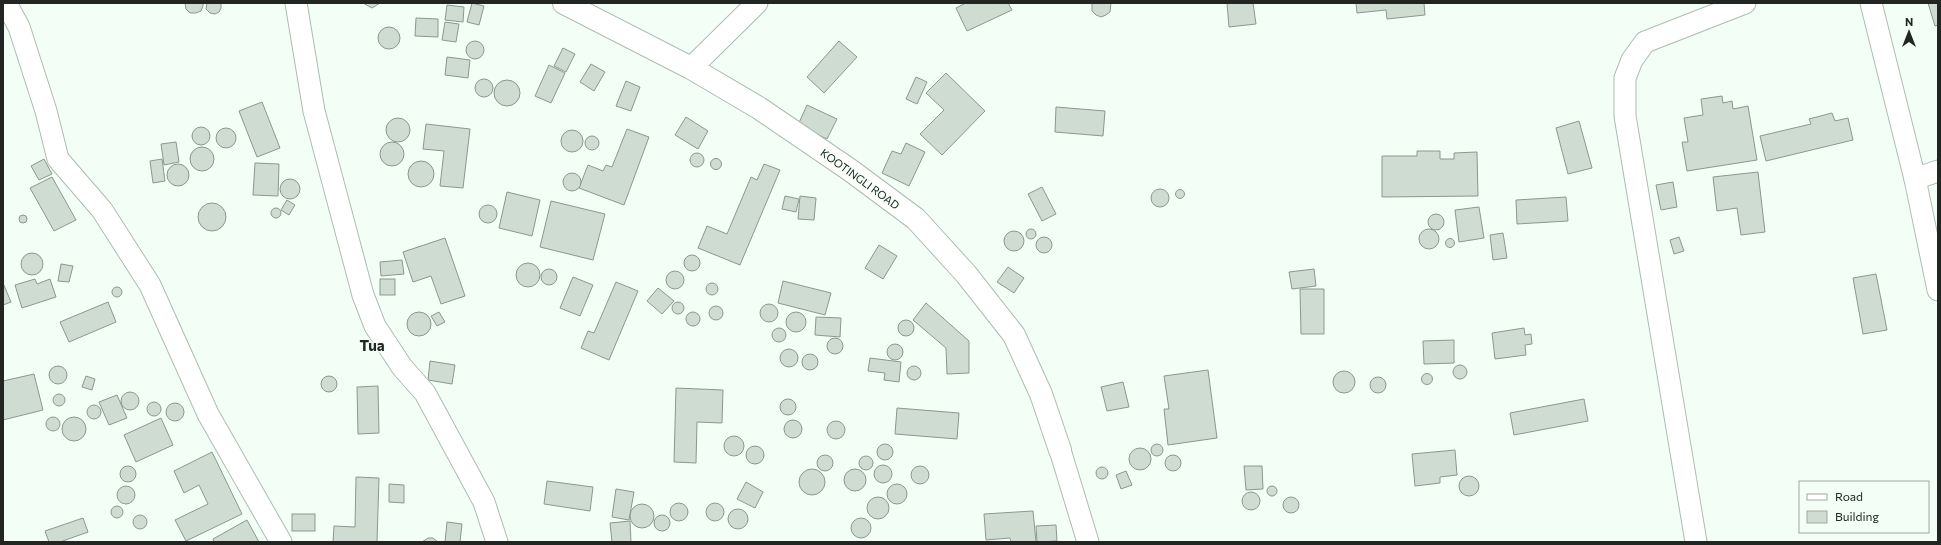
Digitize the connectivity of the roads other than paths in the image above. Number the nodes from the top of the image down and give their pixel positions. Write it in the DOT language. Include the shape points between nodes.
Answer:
graph roads {
  1 [pos="6,3"];
  2 [pos="296,3"];
  3 [pos="564,3"];
  4 [pos="757,3"];
  5 [pos="1745,3"];
  6 [pos="1871,3"];
  7 [pos="691,68"];
  8 [pos="1938,171"];
  9 [pos="1915,178"];
  10 [pos="1938,290"];
  11 [pos="1060,450"];
  12 [pos="281,542"];
  13 [pos="498,542"];
  14 [pos="1088,542"];
  15 [pos="1696,542"];
  1 -- 12 [label="street" via="19,27 46,111 58,159 102,210 150,285 208,414"];
  2 -- 13 [label="street" via="314,111 363,295 375,326 402,367 424,393 451,439 484,502"];
  3 -- 7 [label="street, KOOTINGLI ROAD"];
  4 -- 7 [label="street"];
  5 -- 15 [label="street" via="1645,42 1632,60 1625,78 1625,116"];
  6 -- 9 [label="street"];
  7 -- 11 [label="street, KOOTINGLI ROAD" via="759,108 916,219 966,274 1014,335 1041,394"];
  8 -- 9 [label="street"];
  9 -- 10 [label="street"];
  11 -- 14 [label="street"];
}
